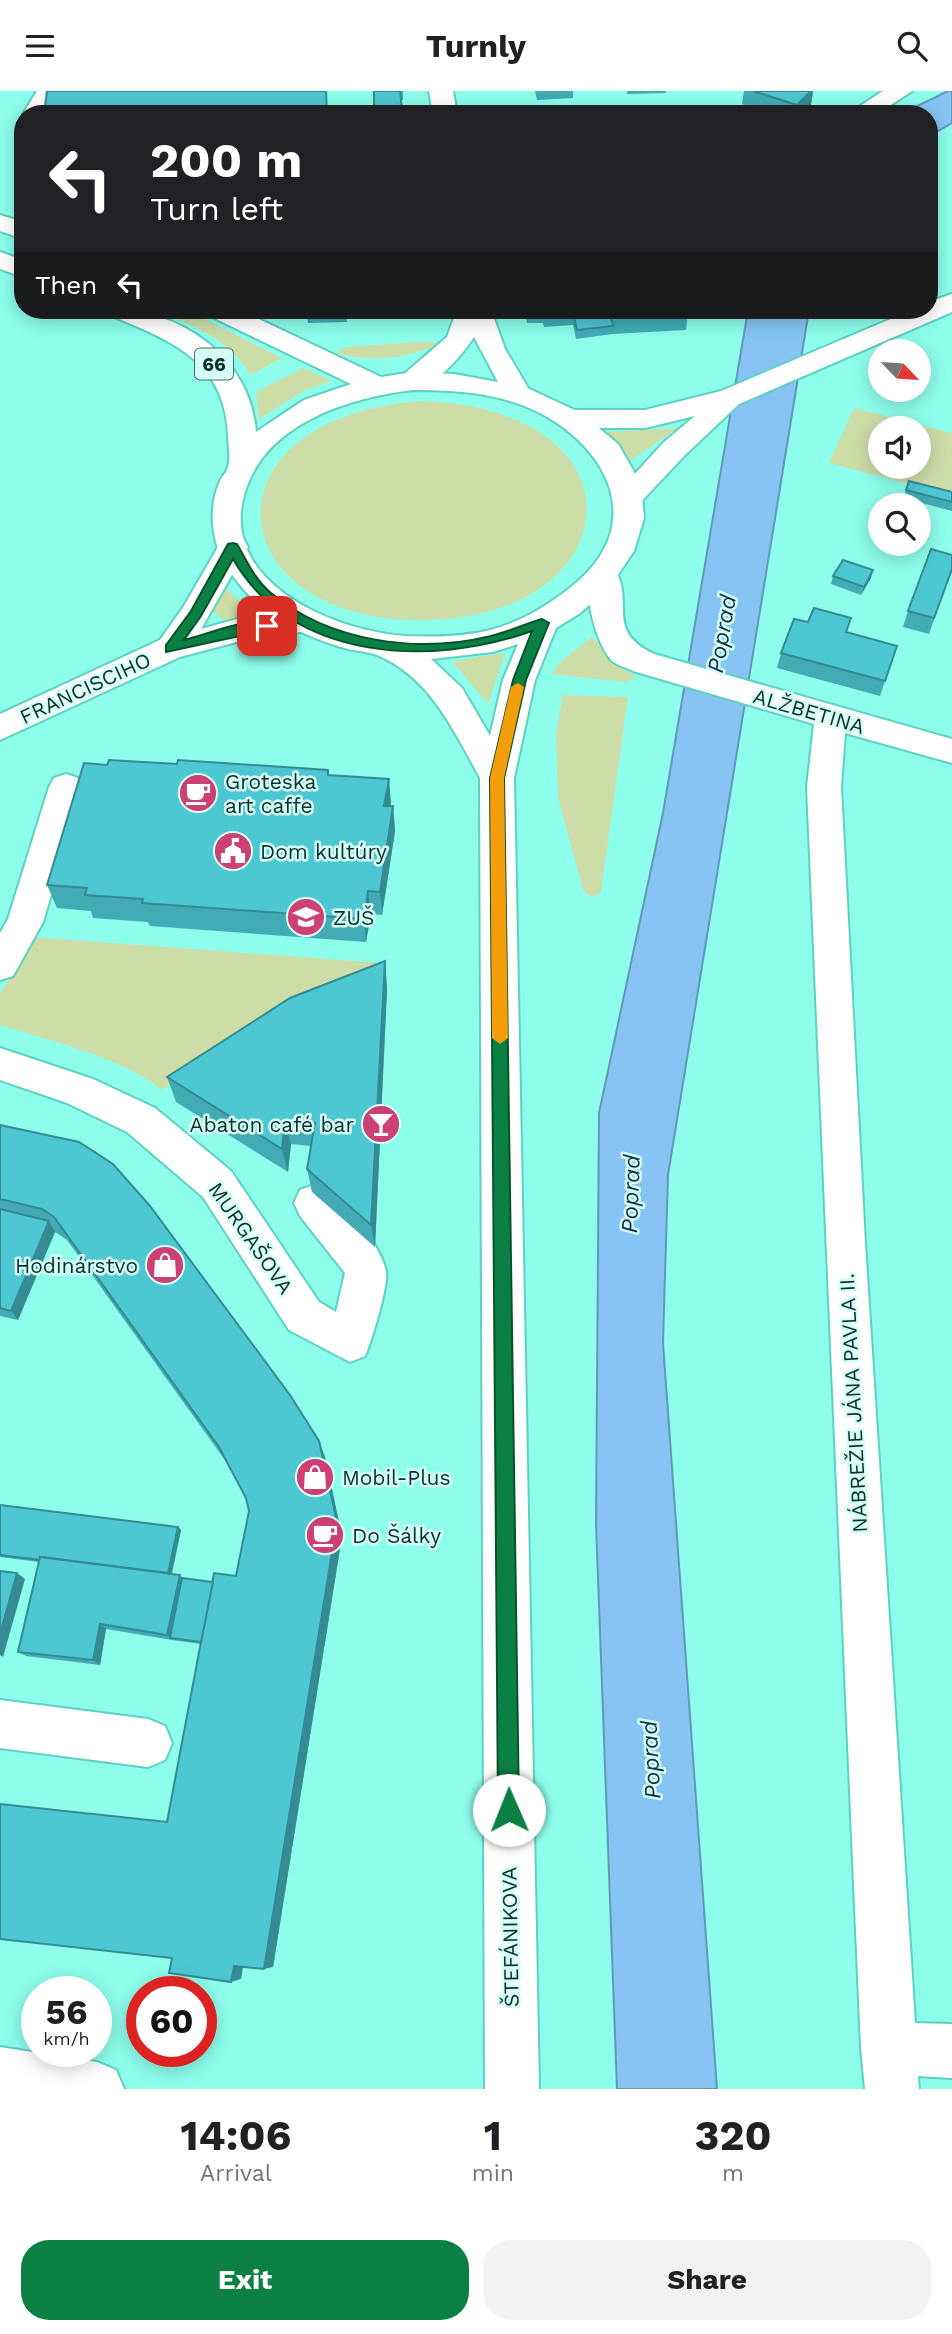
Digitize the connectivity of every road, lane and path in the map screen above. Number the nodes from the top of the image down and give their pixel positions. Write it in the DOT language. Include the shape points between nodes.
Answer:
graph roads {
  1 [pos="60,91"];
  2 [pos="900,91"];
  3 [pos="40,105"];
  4 [pos="876,105"];
  5 [pos="941,306"];
  6 [pos="142,319"];
  7 [pos="238,319"];
  8 [pos="469,319"];
  9 [pos="481,319"];
  10 [pos="912,319"];
  11 [pos="950,332"];
  12 [pos="413,381"];
  13 [pos="378,386"];
  14 [pos="517,393"];
  15 [pos="730,398"];
  16 [pos="571,419"];
  17 [pos="243,466"];
  18 [pos="628,498"];
  19 [pos="233,547"];
  20 [pos="604,577"];
  21 [pos="305,622"];
  22 [pos="542,623"];
  23 [pos="387,646"];
  24 [pos="171,649"];
  25 [pos="832,717"];
  26 [pos="0,728"];
  27 [pos="952,751"];
  28 [pos="497,778"];
  29 [pos="66,786"];
  30 [pos="0,965"];
  31 [pos="0,1064"];
  32 [pos="314,1203"];
  33 [pos="0,1724"];
  34 [pos="148,1744"];
  35 [pos="952,2052"];
  36 [pos="890,2069"];
  37 [pos="0,2074"];
  38 [pos="97,2089"];
  39 [pos="512,2089"];
  1 -- 3 [label="street" via="45,96"];
  2 -- 4 [label="street"];
  5 -- 11 [label="street"];
  6 -- 17 [label="street, 66" via="208,355 232,387"];
  7 -- 13 [label="street, 66"];
  8 -- 12 [label="street" via="459,343"];
  9 -- 14 [label="street" via="491,349"];
  10 -- 15 [label="street"];
  12 -- 13 [label="street, 66"];
  12 -- 14 [label="street, 66" via="449,381"];
  13 -- 17 [label="street, 66" via="322,402 289,419 263,440"];
  14 -- 16 [label="street, 66"];
  15 -- 16 [label="street" via="645,419"];
  15 -- 18 [label="street"];
  16 -- 18 [label="street, 66" via="609,454"];
  17 -- 19 [label="street, 66" via="228,506"];
  18 -- 20 [label="street, 66" via="625,538"];
  19 -- 21 [label="street, 66" via="246,573 266,596"];
  19 -- 24 [label="street, FRANCISCIHO"];
  20 -- 22 [label="street, 66" via="566,610"];
  20 -- 25 [label="street, ALŽBETINA" via="608,624 624,653 644,663"];
  21 -- 23 [label="street, 66" via="343,637"];
  21 -- 24 [label="street, FRANCISCIHO" via="248,628"];
  22 -- 23 [label="street, 66" via="465,646"];
  22 -- 28 [label="street, ŠTEFÁNIKOVA / 66" via="519,680"];
  23 -- 28 [label="street, ŠTEFÁNIKOVA / 66" via="424,670 451,696"];
  24 -- 26 [label="street, FRANCISCIHO"];
  25 -- 27 [label="street, ALŽBETINA"];
  25 -- 36 [label="street, NÁBREŽIE JÁNA PAVLA II." via="824,787"];
  28 -- 39 [label="street, ŠTEFÁNIKOVA / 66"];
  29 -- 30 [label="street" via="25,922"];
  31 -- 32 [label="street, MURGAŠOVA" via="79,1091 141,1119 217,1184 304,1316 350,1342 366,1273 358,1254"];
  33 -- 34 [label="street"];
  35 -- 36 [label="street"];
  37 -- 38 [label="street"];
}
